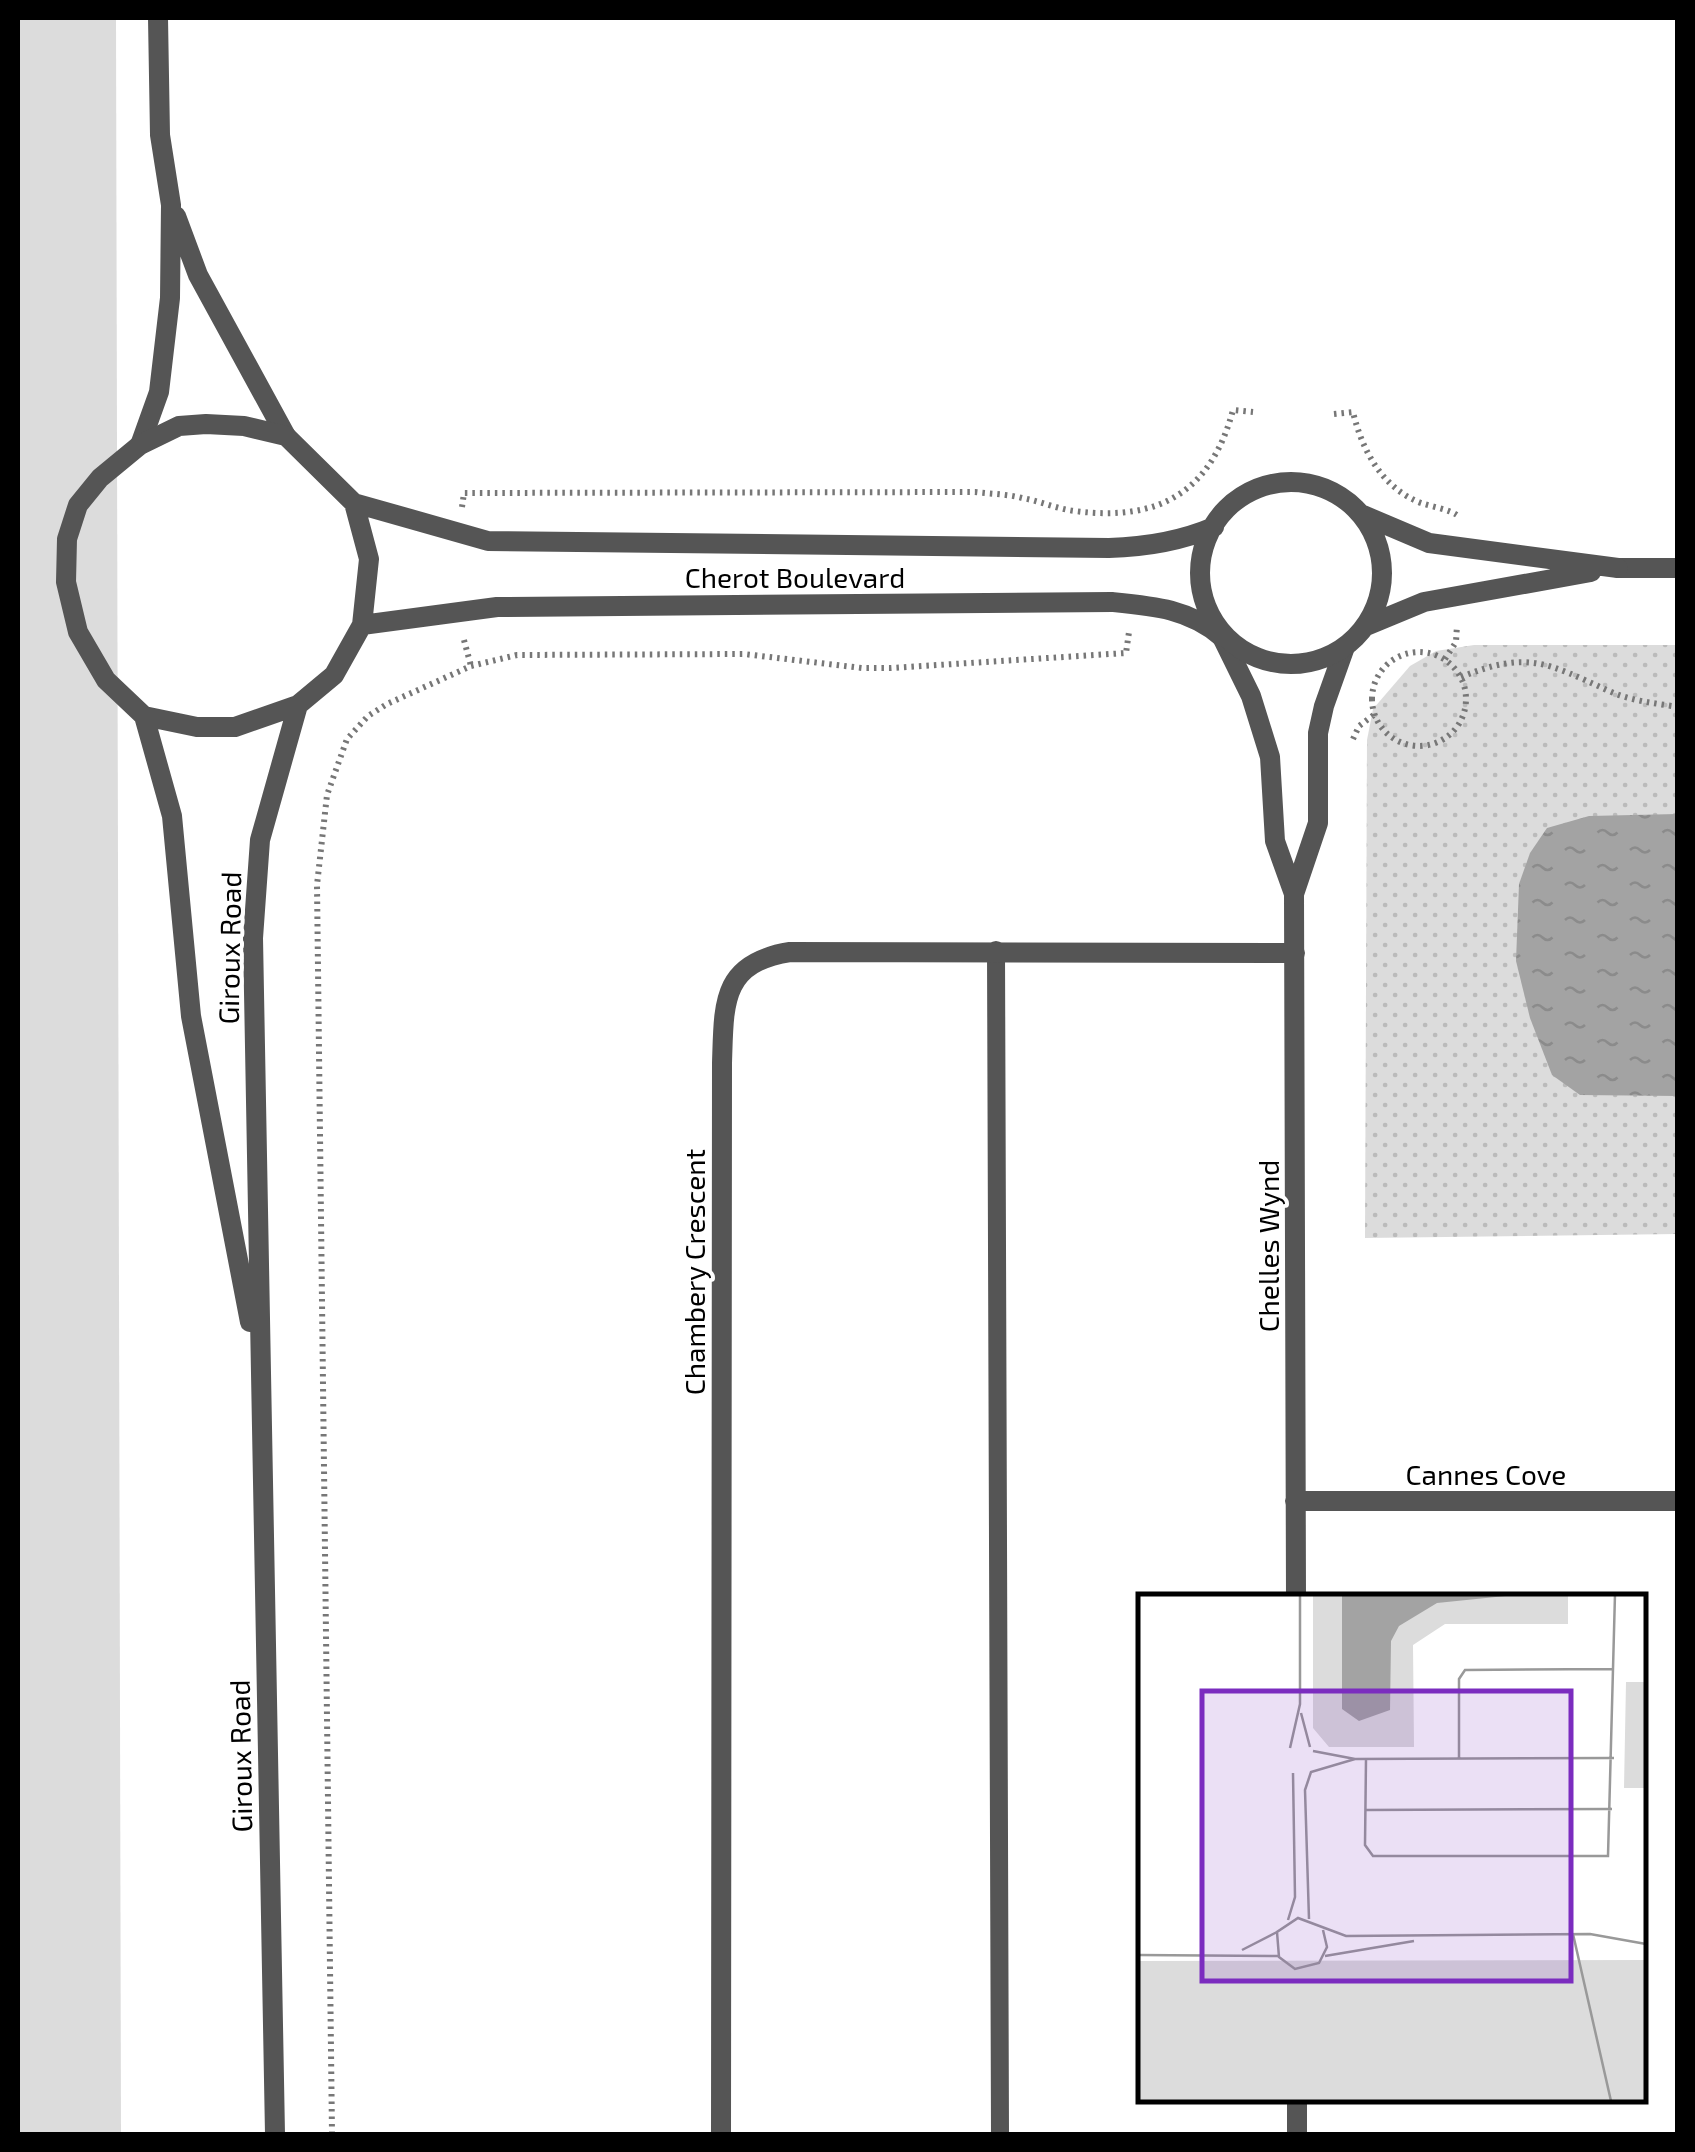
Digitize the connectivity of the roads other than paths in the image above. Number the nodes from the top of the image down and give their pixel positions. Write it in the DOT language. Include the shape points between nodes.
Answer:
graph roads {
  1 [pos="158,18"];
  2 [pos="172,205"];
  3 [pos="286,436"];
  4 [pos="140,445"];
  5 [pos="354,503"];
  6 [pos="1361,514"];
  7 [pos="1214,527"];
  8 [pos="1618,568"];
  9 [pos="1678,568"];
  10 [pos="362,624"];
  11 [pos="1366,626"];
  12 [pos="1222,637"];
  13 [pos="1345,647"];
  14 [pos="298,704"];
  15 [pos="144,716"];
  16 [pos="1294,894"];
  17 [pos="996,950"];
  18 [pos="1295,953"];
  19 [pos="261,1378"];
  20 [pos="1678,1501"];
  21 [pos="1295,1502"];
  22 [pos="1296,1594"];
  23 [pos="1297,2102"];
  24 [pos="274,2134"];
  25 [pos="721,2134"];
  26 [pos="1000,2134"];
  27 [pos="1297,2134"];
  1 -- 2 [label="street" via="160,135"];
  2 -- 3 [label="street" via="198,275"];
  2 -- 4 [label="street" via="166,344 159,392"];
  3 -- 4 [label="street" via="206,424 180,426"];
  3 -- 5 [label="street"];
  4 -- 15 [label="street" via="78,504 66,539 66,582 78,632 106,680"];
  5 -- 7 [label="street, Cherot Boulevard" via="488,541 1134,548"];
  5 -- 10 [label="street" via="369,559"];
  6 -- 7 [label="street, Cherot Boulevard" via="1338,494 1279,482 1231,503"];
  6 -- 8 [label="street, Cherot Boulevard" via="1429,543"];
  6 -- 11 [label="street, Cherot Boulevard" via="1382,570"];
  7 -- 12 [label="street, Cherot Boulevard" via="1200,565 1202,596"];
  8 -- 9 [label="street"];
  8 -- 11 [label="street, Cherot Boulevard" via="1424,602"];
  10 -- 12 [label="street, Cherot Boulevard" via="497,607 1112,602 1202,620"];
  10 -- 14 [label="street" via="334,675"];
  11 -- 13 [label="street, Cherot Boulevard"];
  12 -- 13 [label="street, Cherot Boulevard" via="1260,660 1290,665"];
  12 -- 16 [label="street, Chelles Wynd" via="1251,696 1270,757 1275,842"];
  13 -- 16 [label="street, Chelles Wynd" via="1318,733 1318,822"];
  14 -- 15 [label="street" via="236,726 196,727"];
  14 -- 19 [label="street, Giroux Road" via="260,840 253,938"];
  15 -- 19 [label="street, Giroux Road" via="172,816 191,1016"];
  16 -- 18 [label="street, Chelles Wynd"];
  17 -- 18 [label="street, Chambery Crescent"];
  17 -- 25 [label="street, Chambery Crescent" via="766,956 736,977 728,998 722,1064"];
  17 -- 26 [label="lane"];
  18 -- 21 [label="street, Chelles Wynd"];
  19 -- 24 [label="street, Giroux Road"];
  20 -- 21 [label="street, Cannes Cove"];
  21 -- 22 [label="street, Chelles Wynd"];
  23 -- 27 [label="street"];
}
